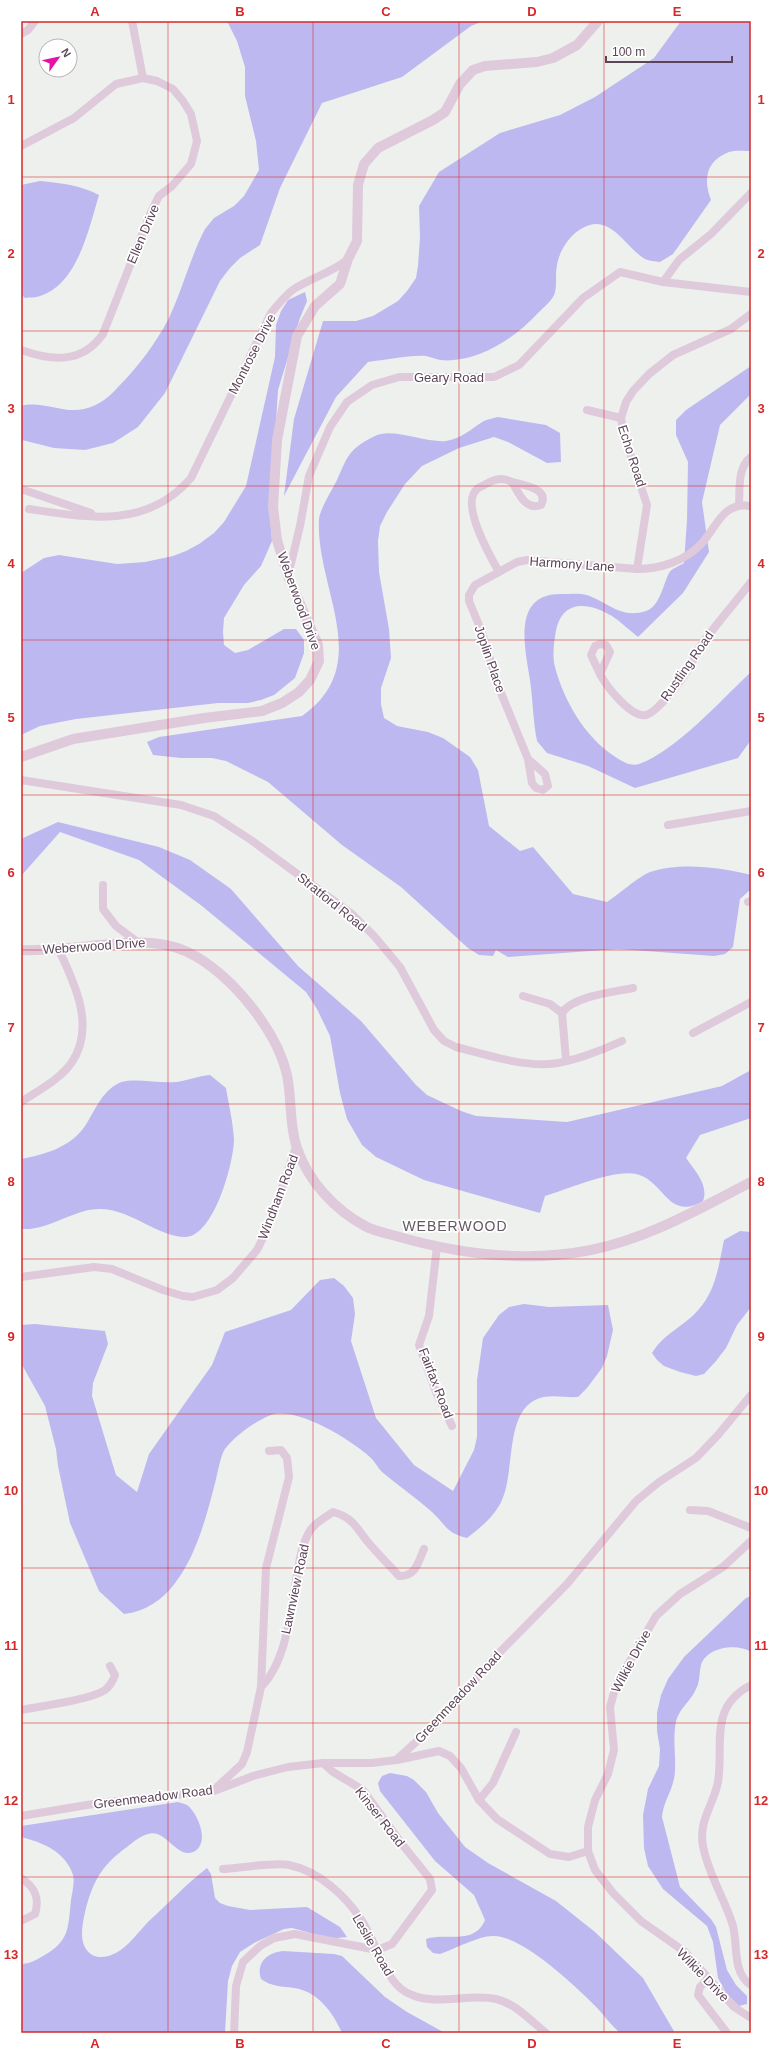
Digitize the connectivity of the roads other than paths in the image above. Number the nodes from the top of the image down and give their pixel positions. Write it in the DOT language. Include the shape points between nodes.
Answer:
graph roads {
  1 [pos="35,21"];
  2 [pos="132,21"];
  3 [pos="598,21"];
  4 [pos="21,34"];
  5 [pos="143,78"];
  6 [pos="21,146"];
  7 [pos="751,193"];
  8 [pos="348,259"];
  9 [pos="663,282"];
  10 [pos="751,292"];
  11 [pos="751,314"];
  12 [pos="21,350"];
  13 [pos="587,410"];
  14 [pos="621,418"];
  15 [pos="751,457"];
  16 [pos="512,482"];
  17 [pos="21,489"];
  18 [pos="739,506"];
  19 [pos="751,506"];
  20 [pos="29,509"];
  21 [pos="102,515"];
  22 [pos="638,569"];
  23 [pos="499,572"];
  24 [pos="288,576"];
  25 [pos="751,582"];
  26 [pos="600,674"];
  27 [pos="21,757"];
  28 [pos="528,759"];
  29 [pos="21,780"];
  30 [pos="751,811"];
  31 [pos="668,825"];
  32 [pos="103,885"];
  33 [pos="136,941"];
  34 [pos="58,948"];
  35 [pos="21,950"];
  36 [pos="633,988"];
  37 [pos="524,996"];
  38 [pos="751,1002"];
  39 [pos="562,1013"];
  40 [pos="693,1033"];
  41 [pos="622,1041"];
  42 [pos="566,1060"];
  43 [pos="21,1102"];
  44 [pos="296,1147"];
  45 [pos="751,1182"];
  46 [pos="437,1246"];
  47 [pos="21,1277"];
  48 [pos="751,1395"];
  49 [pos="452,1426"];
  50 [pos="269,1451"];
  51 [pos="690,1510"];
  52 [pos="751,1528"];
  53 [pos="751,1541"];
  54 [pos="424,1549"];
  55 [pos="110,1666"];
  56 [pos="751,1686"];
  57 [pos="261,1687"];
  58 [pos="21,1710"];
  59 [pos="516,1732"];
  60 [pos="396,1760"];
  61 [pos="323,1763"];
  62 [pos="214,1791"];
  63 [pos="479,1800"];
  64 [pos="21,1816"];
  65 [pos="588,1851"];
  66 [pos="222,1869"];
  67 [pos="21,1878"];
  68 [pos="21,1921"];
  69 [pos="377,1950"];
  70 [pos="708,1979"];
  71 [pos="751,1985"];
  72 [pos="751,2018"];
  73 [pos="234,2033"];
  74 [pos="546,2033"];
  75 [pos="727,2033"];
  1 -- 4 [label="street"];
  2 -- 5 [label="street"];
  3 -- 8 [label="street, Montrose Drive" via="577,45 553,58 537,62 485,66 473,70 464,79 445,112 374,151 364,164 360,179 357,241"];
  5 -- 6 [label="street, Ellen Drive" via="116,84 74,118"];
  5 -- 12 [label="street, Ellen Drive" via="157,80 173,89 191,114 197,141 191,164 172,186 159,196 103,334 95,344 84,353 64,358 45,357"];
  7 -- 9 [label="street" via="710,234 679,260"];
  8 -- 21 [label="street, Montrose Drive" via="332,270 294,288 271,313 186,483 170,498 152,509 137,513"];
  8 -- 24 [label="street, Weberwood Drive" via="340,284 315,306 297,336 279,432 273,507 277,540"];
  9 -- 10 [label="street, Geary Road"];
  9 -- 24 [label="street, Geary Road" via="620,272 583,298 520,365 494,377 399,377 372,386 347,402 330,426 309,476"];
  11 -- 14 [label="street, Echo Road" via="732,329 673,355 649,374 630,396"];
  13 -- 14 [label="street"];
  14 -- 22 [label="street, Echo Road" via="647,505"];
  15 -- 18 [label="street" via="743,468"];
  16 -- 23 [label="street" via="501,478 489,483 477,489 473,499 472,508 480,535"];
  17 -- 21 [label="street"];
  18 -- 19 [label="street, Harmony Lane"];
  18 -- 22 [label="street, Harmony Lane" via="729,509 721,516 701,545 693,551 654,569"];
  20 -- 21 [label="street, Montrose Drive" via="66,515"];
  22 -- 23 [label="street, Harmony Lane" via="527,560 517,562"];
  23 -- 28 [label="street, Joplin Place" via="475,585 469,595 469,601 499,688"];
  24 -- 27 [label="street, Weberwood Drive" via="318,645 319,661 310,680 299,692 282,703 262,711 73,738"];
  25 -- 26 [label="street, Rustling Road" via="701,646 680,681 656,710 645,715 634,712 606,685"];
  29 -- 42 [label="street, Stratford Road" via="181,805 214,816 352,914 400,967 434,1030 444,1041 456,1047 532,1064 550,1064"];
  30 -- 31 [label="street"];
  32 -- 33 [label="street" via="103,909 116,926"];
  33 -- 34 [label="street, Weberwood Drive"];
  33 -- 44 [label="street, Weberwood Drive" via="167,944 196,956 219,973 246,1001 269,1033 282,1058"];
  34 -- 35 [label="street, Weberwood Drive"];
  34 -- 43 [label="street" via="75,985 84,1022 80,1046 72,1063 56,1078"];
  36 -- 39 [label="street" via="578,1001 566,1006"];
  37 -- 39 [label="street" via="550,1004"];
  38 -- 40 [label="street"];
  39 -- 42 [label="street"];
  41 -- 42 [label="street, Stratford Road"];
  44 -- 46 [label="street, Weberwood Drive" via="311,1177 332,1203 366,1227"];
  44 -- 47 [label="street, Windham Road" via="268,1228 257,1250 233,1278 217,1290 193,1297 183,1296 112,1269 94,1267"];
  45 -- 46 [label="street, Weberwood Drive" via="667,1226 591,1250 538,1257 482,1254"];
  46 -- 49 [label="street, Fairfax Road" via="429,1316 420,1345 436,1392"];
  48 -- 60 [label="street, Greenmeadow Road" via="696,1458 659,1482 636,1501 567,1584 497,1655 436,1724"];
  50 -- 57 [label="street, Lawnview Road" via="281,1450 287,1458 289,1477 266,1568"];
  51 -- 52 [label="street" via="708,1511"];
  53 -- 65 [label="street, Wilkie Drive" via="723,1567 680,1594 656,1616 616,1685 610,1707 614,1750 608,1774 595,1800 588,1827"];
  54 -- 57 [label="street, Lawnview Road" via="414,1573 399,1576 367,1541 356,1524 342,1514 333,1512 320,1520 308,1533 302,1551 282,1650 271,1677"];
  55 -- 58 [label="street" via="115,1674 112,1683 104,1691"];
  56 -- 71 [label="street" via="732,1700 722,1716 718,1737 718,1783 703,1826 702,1846 733,1926 739,1969"];
  57 -- 62 [label="street, Lawnview Road" via="242,1764"];
  59 -- 63 [label="street" via="493,1783"];
  60 -- 61 [label="street, Greenmeadow Road" via="372,1763"];
  60 -- 63 [label="street" via="439,1751 450,1756 461,1768"];
  61 -- 62 [label="street, Greenmeadow Road" via="288,1767 253,1776"];
  61 -- 69 [label="street, Kinser Road" via="363,1790 430,1879 432,1890 392,1944"];
  62 -- 64 [label="street, Greenmeadow Road" via="99,1803"];
  63 -- 65 [label="street" via="497,1819 550,1854 570,1857"];
  65 -- 70 [label="street, Wilkie Drive" via="596,1870 613,1894 641,1921 685,1952"];
  66 -- 69 [label="street, Leslie Road" via="288,1865 316,1874 344,1898 362,1921"];
  67 -- 68 [label="street" via="29,1883 38,1904 35,1914"];
  69 -- 73 [label="street" via="295,1934 274,1938 260,1946 242,1962 236,1986"];
  69 -- 74 [label="street, Leslie Road" via="398,1987 411,1995 431,2000 480,1997 497,1999 514,2007"];
  70 -- 72 [label="street, Wilkie Drive" via="734,2007"];
  70 -- 75 [label="street" via="700,1987 698,1995"];
}
